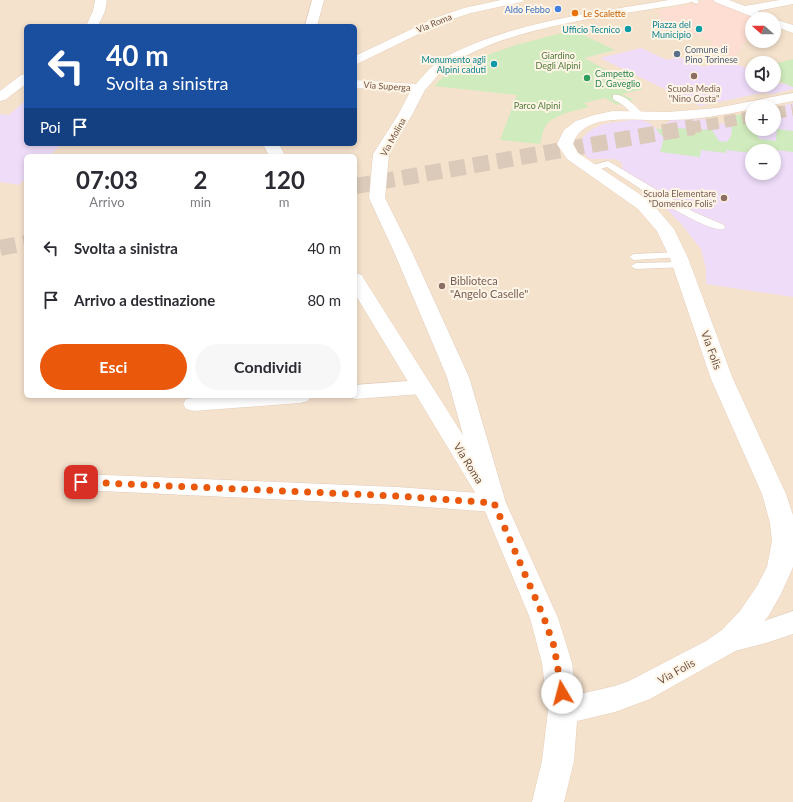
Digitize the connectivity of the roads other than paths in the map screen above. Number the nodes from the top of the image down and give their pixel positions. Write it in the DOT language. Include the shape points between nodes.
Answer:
graph roads {
  1 [pos="101,0"];
  2 [pos="318,0"];
  3 [pos="518,0"];
  4 [pos="719,0"];
  5 [pos="689,1"];
  6 [pos="793,1"];
  7 [pos="744,10"];
  8 [pos="749,12"];
  9 [pos="93,24"];
  10 [pos="312,24"];
  11 [pos="781,25"];
  12 [pos="793,29"];
  13 [pos="357,60"];
  14 [pos="24,78"];
  15 [pos="0,79"];
  16 [pos="24,79"];
  17 [pos="357,84"];
  18 [pos="419,88"];
  19 [pos="0,97"];
  20 [pos="793,97"];
  21 [pos="616,98"];
  22 [pos="639,115"];
  23 [pos="589,169"];
  24 [pos="720,228"];
  25 [pos="679,260"];
  26 [pos="635,262"];
  27 [pos="357,282"];
  28 [pos="421,387"];
  29 [pos="357,392"];
  30 [pos="274,398"];
  31 [pos="194,404"];
  32 [pos="81,482"];
  33 [pos="494,503"];
  34 [pos="793,622"];
  35 [pos="731,640"];
  36 [pos="563,711"];
  37 [pos="548,802"];
  1 -- 9 [label="street"];
  2 -- 10 [label="street"];
  3 -- 13 [label="street, Via Roma" via="468,10 439,20"];
  4 -- 7 [label="street"];
  5 -- 18 [label="street, Via Molina" via="561,22 476,46 443,64 429,75"];
  6 -- 7 [label="street"];
  7 -- 8 [label="street"];
  11 -- 12 [label="street"];
  14 -- 15 [label="street"];
  16 -- 19 [label="street"];
  17 -- 18 [label="street, Via Superga"];
  18 -- 33 [label="street, Via Molina" via="381,154 377,198 458,378"];
  20 -- 22 [label="street, Via Folis" via="716,112 668,116"];
  21 -- 22 [label="lane" via="626,102"];
  22 -- 23 [label="street, Via Folis" via="613,115 594,119 569,133 565,144 572,156"];
  23 -- 24 [label="lane" via="608,164 690,214"];
  23 -- 25 [label="street, Via Folis" via="644,205 665,229"];
  25 -- 26 [label="lane"];
  25 -- 35 [label="street, Via Folis" via="722,379 774,494 783,530 783,554 777,575 755,614"];
  27 -- 28 [label="street, Via Roma"];
  28 -- 29 [label="street"];
  28 -- 33 [label="street, Via Roma"];
  30 -- 31 [label="street"];
  32 -- 33 [label="street" via="397,496"];
  33 -- 36 [label="street, Via Roma" via="542,612 554,646"];
  34 -- 35 [label="street" via="766,632"];
  35 -- 36 [label="street, Via Folis" via="637,691"];
  36 -- 37 [label="street, Via Roma" via="558,761"];
}
